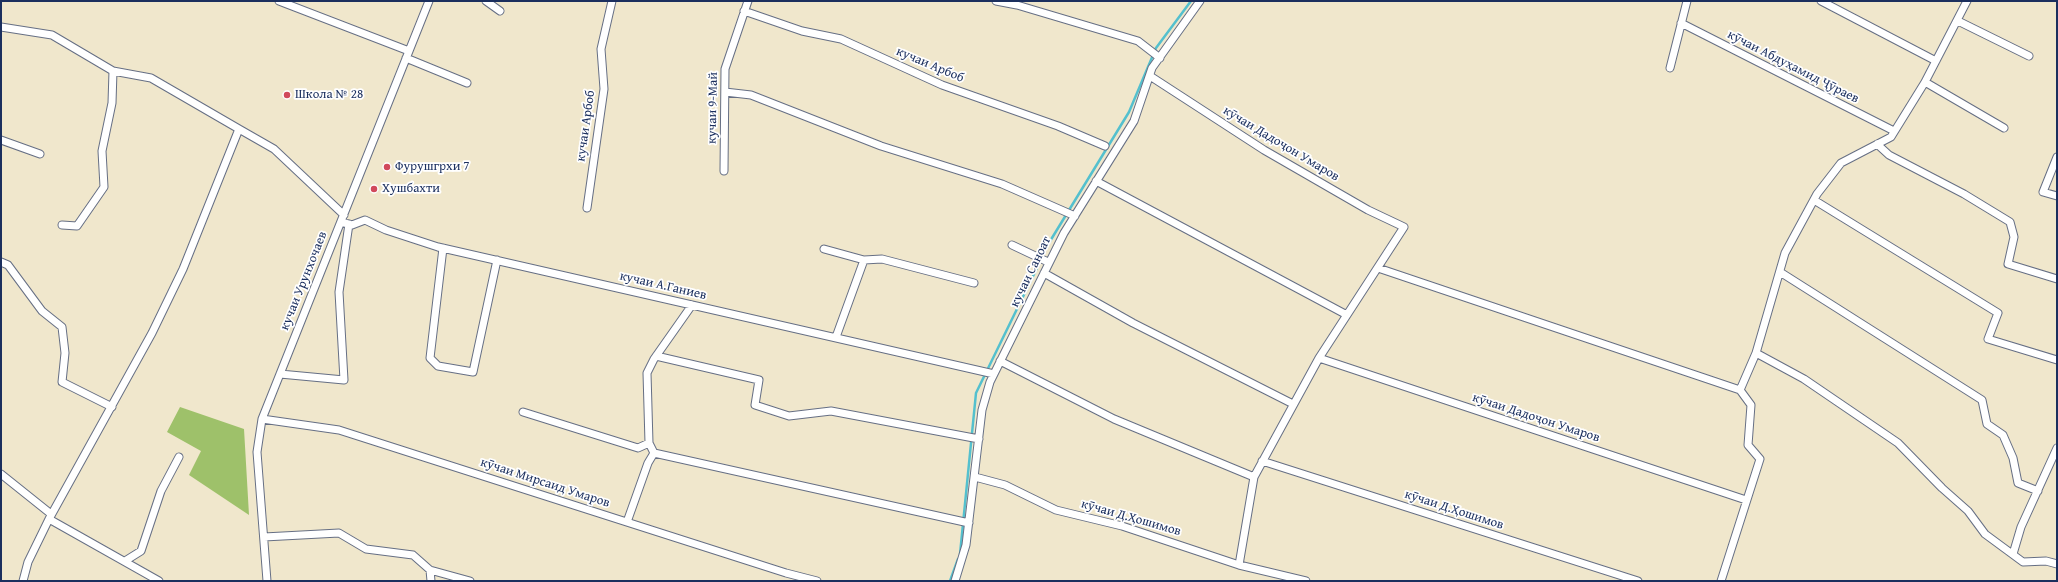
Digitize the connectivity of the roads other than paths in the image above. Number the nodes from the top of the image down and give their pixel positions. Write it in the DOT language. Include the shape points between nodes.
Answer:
graph roads {
  1 [pos="279,1"];
  2 [pos="429,1"];
  3 [pos="486,1"];
  4 [pos="612,1"];
  5 [pos="748,1"];
  6 [pos="996,1"];
  7 [pos="1200,1"];
  8 [pos="1687,1"];
  9 [pos="1821,1"];
  10 [pos="1966,1"];
  11 [pos="500,11"];
  12 [pos="744,11"];
  13 [pos="1958,21"];
  14 [pos="1681,23"];
  15 [pos="1,27"];
  16 [pos="408,55"];
  17 [pos="1155,55"];
  18 [pos="2029,56"];
  19 [pos="1936,61"];
  20 [pos="1670,68"];
  21 [pos="112,71"];
  22 [pos="1150,76"];
  23 [pos="1925,82"];
  24 [pos="467,83"];
  25 [pos="725,92"];
  26 [pos="2004,128"];
  27 [pos="239,129"];
  28 [pos="1894,132"];
  29 [pos="1,140"];
  30 [pos="1877,144"];
  31 [pos="1105,146"];
  32 [pos="40,154"];
  33 [pos="2057,157"];
  34 [pos="724,172"];
  35 [pos="1096,181"];
  36 [pos="2057,196"];
  37 [pos="1814,200"];
  38 [pos="587,208"];
  39 [pos="1069,213"];
  40 [pos="342,218"];
  41 [pos="349,224"];
  42 [pos="62,225"];
  43 [pos="1012,245"];
  44 [pos="443,248"];
  45 [pos="824,249"];
  46 [pos="497,260"];
  47 [pos="864,260"];
  48 [pos="1043,260"];
  49 [pos="1,262"];
  50 [pos="1378,268"];
  51 [pos="1780,272"];
  52 [pos="1044,273"];
  53 [pos="2057,279"];
  54 [pos="974,283"];
  55 [pos="692,305"];
  56 [pos="1347,315"];
  57 [pos="836,338"];
  58 [pos="1756,353"];
  59 [pos="656,356"];
  60 [pos="1319,358"];
  61 [pos="2057,360"];
  62 [pos="1000,361"];
  63 [pos="989,372"];
  64 [pos="280,374"];
  65 [pos="1740,390"];
  66 [pos="1293,404"];
  67 [pos="112,407"];
  68 [pos="523,412"];
  69 [pos="262,419"];
  70 [pos="974,438"];
  71 [pos="650,443"];
  72 [pos="2057,448"];
  73 [pos="654,453"];
  74 [pos="179,457"];
  75 [pos="1262,461"];
  76 [pos="1,474"];
  77 [pos="975,477"];
  78 [pos="1254,477"];
  79 [pos="2038,491"];
  80 [pos="1746,500"];
  81 [pos="50,516"];
  82 [pos="627,522"];
  83 [pos="965,522"];
  84 [pos="264,537"];
  85 [pos="2013,554"];
  86 [pos="125,561"];
  87 [pos="2057,564"];
  88 [pos="1239,565"];
  89 [pos="430,570"];
  90 [pos="23,581"];
  91 [pos="159,581"];
  92 [pos="267,581"];
  93 [pos="431,581"];
  94 [pos="470,581"];
  95 [pos="817,581"];
  96 [pos="955,581"];
  97 [pos="1306,581"];
  98 [pos="1638,581"];
  99 [pos="1721,581"];
  1 -- 16 [label="street"];
  2 -- 16 [label="street, кучаи Урунхочаев"];
  3 -- 11 [label="street"];
  4 -- 38 [label="street, кучаи Арбоб" via="601,48 604,89"];
  5 -- 12 [label="street, кучаи 9-Май"];
  6 -- 17 [label="street" via="1138,41"];
  7 -- 17 [label="street, кучаи Саноат"];
  8 -- 14 [label="street"];
  9 -- 19 [label="street"];
  10 -- 13 [label="street"];
  12 -- 25 [label="street, кучаи 9-Май" via="725,69"];
  12 -- 31 [label="street, кучаи Арбоб" via="802,31 841,39 942,85 1058,126"];
  13 -- 18 [label="street"];
  13 -- 19 [label="street"];
  14 -- 20 [label="street"];
  14 -- 28 [label="street, кӯчаи Абдуҳамид Ҷӯраев"];
  15 -- 21 [label="street" via="52,35"];
  16 -- 24 [label="street"];
  16 -- 40 [label="street, кучаи Урунхочаев"];
  17 -- 22 [label="street, кучаи Саноат"];
  19 -- 23 [label="street"];
  21 -- 27 [label="street" via="151,78"];
  21 -- 42 [label="street" via="112,103 102,151 104,187 77,226"];
  22 -- 35 [label="street, кучаи Саноат" via="1134,121"];
  22 -- 50 [label="street, кӯчаи Дадоҷон Умаров" via="1264,150 1368,210 1404,227"];
  23 -- 26 [label="street"];
  23 -- 28 [label="street"];
  25 -- 34 [label="street, кучаи 9-Май"];
  25 -- 39 [label="street" via="751,95 881,146 1002,184"];
  27 -- 40 [label="street" via="274,149"];
  27 -- 67 [label="street" via="183,269"];
  28 -- 30 [label="street" via="1891,137"];
  29 -- 32 [label="street"];
  30 -- 37 [label="street" via="1841,162"];
  30 -- 53 [label="street" via="1889,155 1964,194 2010,222 2014,236 2008,264"];
  33 -- 36 [label="street" via="2043,192"];
  35 -- 39 [label="street, кучаи Саноат"];
  35 -- 56 [label="street"];
  37 -- 51 [label="street" via="1785,253"];
  37 -- 61 [label="street" via="1998,313 1988,339"];
  39 -- 48 [label="street, кучаи Саноат"];
  40 -- 41 [label="street, кучаи А.Ганиев"];
  40 -- 64 [label="street, кучаи Урунхочаев"];
  41 -- 44 [label="street, кучаи А.Ганиев" via="365,220 386,230"];
  41 -- 64 [label="street" via="339,292 344,380"];
  43 -- 48 [label="street"];
  44 -- 46 [label="street, кучаи А.Ганиев"];
  44 -- 46 [label="street" via="430,358 438,366 472,372"];
  45 -- 47 [label="street"];
  46 -- 55 [label="street, кучаи А.Ганиев"];
  47 -- 54 [label="street" via="882,259"];
  47 -- 57 [label="street"];
  48 -- 52 [label="street, кучаи Саноат"];
  49 -- 67 [label="street" via="8,265 42,311 62,327 65,353 62,382"];
  50 -- 56 [label="street"];
  50 -- 65 [label="street"];
  51 -- 58 [label="street"];
  51 -- 79 [label="street" via="1982,400 1987,424 2003,435 2013,458 2018,482"];
  52 -- 62 [label="street, кучаи Саноат"];
  52 -- 66 [label="street" via="1133,323"];
  55 -- 57 [label="street, кучаи А.Ганиев"];
  55 -- 59 [label="street"];
  56 -- 60 [label="street"];
  57 -- 63 [label="street, кучаи А.Ганиев"];
  58 -- 65 [label="street"];
  58 -- 85 [label="street" via="1804,379 1898,443 1968,511 1985,534"];
  59 -- 70 [label="street" via="759,380 755,405 789,416 831,411"];
  59 -- 71 [label="street" via="647,373"];
  60 -- 66 [label="street"];
  60 -- 80 [label="street, кӯчаи Дадоҷон Умаров"];
  62 -- 63 [label="street, кучаи Саноат"];
  62 -- 78 [label="street" via="1114,419"];
  63 -- 70 [label="street, кучаи Саноат" via="990,382"];
  64 -- 69 [label="street, кучаи Урунхочаев"];
  65 -- 80 [label="street" via="1751,405 1748,445 1760,459"];
  66 -- 75 [label="street"];
  67 -- 81 [label="street"];
  68 -- 71 [label="street" via="638,448"];
  69 -- 82 [label="street, кӯчаи Мирсаид Умаров" via="339,430"];
  69 -- 84 [label="street, кучаи Урунхочаев" via="257,452"];
  70 -- 77 [label="street, кучаи Саноат"];
  71 -- 73 [label="street"];
  72 -- 79 [label="street"];
  73 -- 82 [label="street"];
  73 -- 83 [label="street"];
  74 -- 86 [label="street" via="161,491 141,551"];
  75 -- 78 [label="street"];
  75 -- 98 [label="street, кӯчаи Д.Ҳошимов"];
  76 -- 81 [label="street"];
  77 -- 83 [label="street, кучаи Саноат"];
  77 -- 88 [label="street, кӯчаи Д.Ҳошимов" via="1005,485 1056,510 1122,526"];
  78 -- 88 [label="street"];
  79 -- 85 [label="street" via="2021,527"];
  80 -- 99 [label="street"];
  81 -- 86 [label="street"];
  81 -- 90 [label="street" via="28,562"];
  82 -- 95 [label="street, кӯчаи Мирсаид Умаров"];
  83 -- 96 [label="street, кучаи Саноат" via="966,545"];
  84 -- 89 [label="street" via="339,533 366,549 413,555"];
  84 -- 92 [label="street, кучаи Урунхочаев"];
  85 -- 87 [label="street" via="2023,562 2046,561"];
  86 -- 91 [label="street"];
  88 -- 97 [label="street, кӯчаи Д.Ҳошимов"];
  89 -- 93 [label="street"];
  89 -- 94 [label="street"];
}
